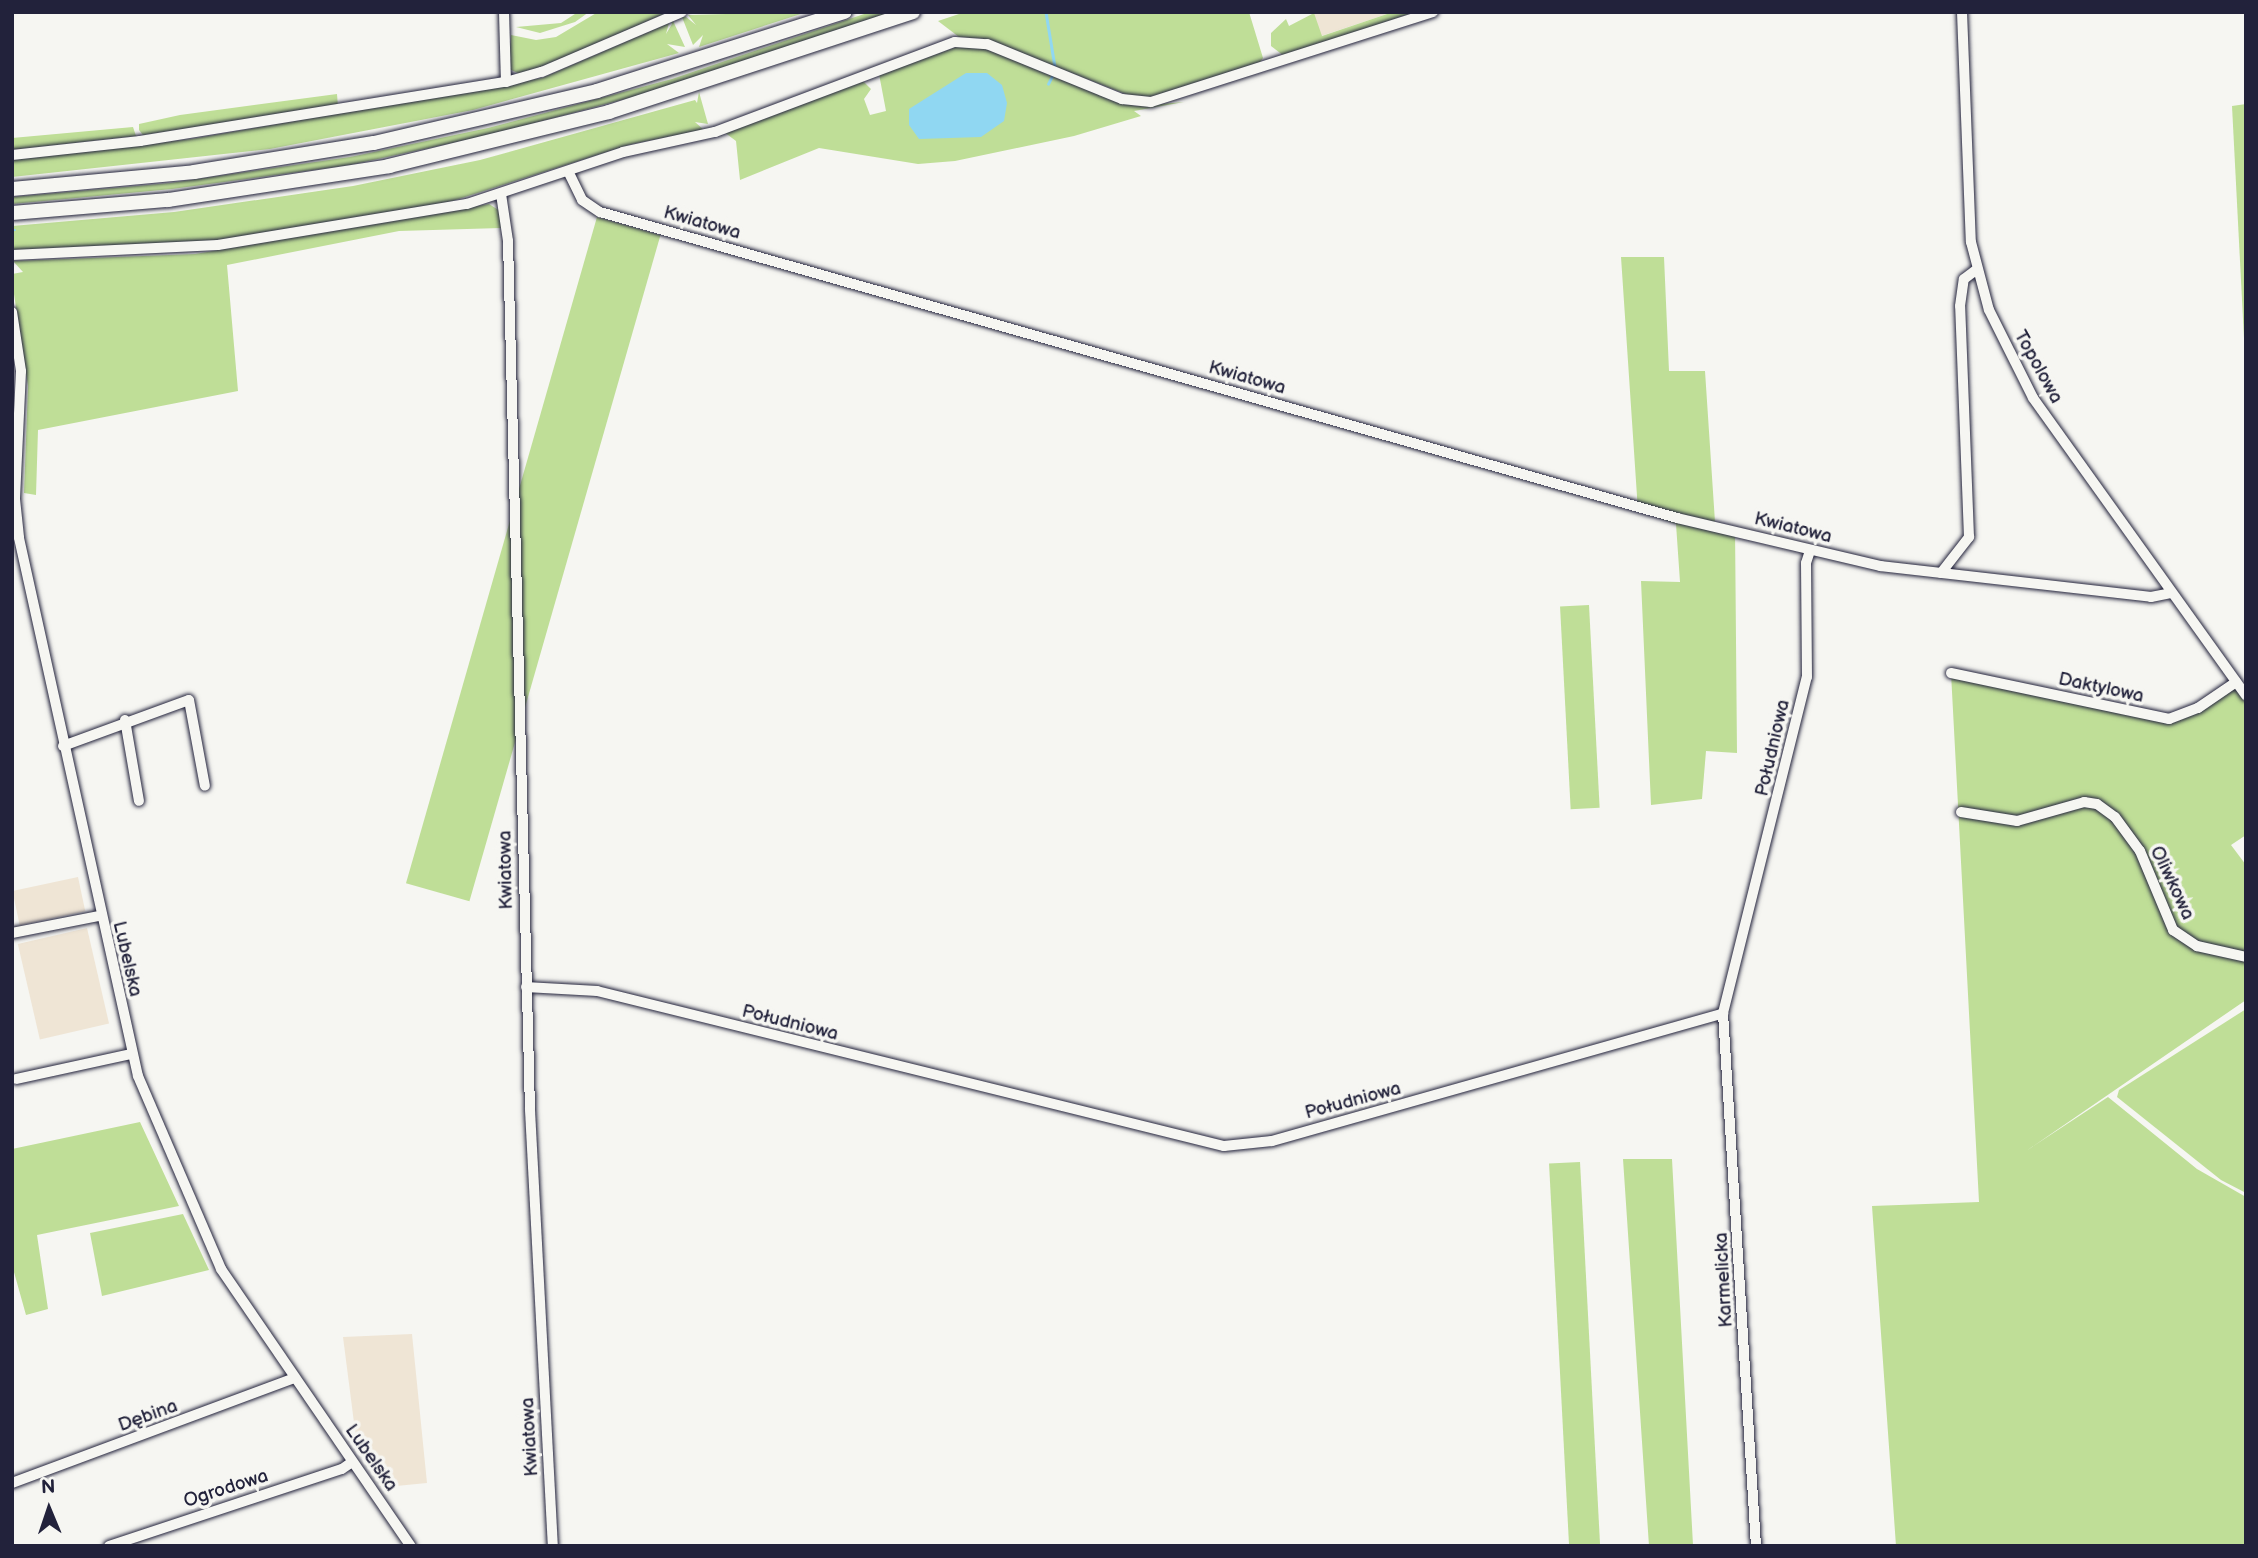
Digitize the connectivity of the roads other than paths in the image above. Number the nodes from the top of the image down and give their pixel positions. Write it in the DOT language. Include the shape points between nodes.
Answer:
graph roads {
  1 [pos="504,12"];
  2 [pos="682,12"];
  3 [pos="845,12"];
  4 [pos="913,12"];
  5 [pos="1433,12"];
  6 [pos="1962,12"];
  7 [pos="506,82"];
  8 [pos="12,155"];
  9 [pos="568,171"];
  10 [pos="12,190"];
  11 [pos="501,194"];
  12 [pos="12,213"];
  13 [pos="12,255"];
  14 [pos="1976,270"];
  15 [pos="12,312"];
  16 [pos="16,408"];
  17 [pos="1811,551"];
  18 [pos="1941,573"];
  19 [pos="2171,593"];
  20 [pos="1951,673"];
  21 [pos="2236,682"];
  22 [pos="2246,696"];
  23 [pos="125,720"];
  24 [pos="63,746"];
  25 [pos="205,786"];
  26 [pos="139,801"];
  27 [pos="1961,812"];
  28 [pos="99,916"];
  29 [pos="12,933"];
  30 [pos="2246,957"];
  31 [pos="526,987"];
  32 [pos="1723,1013"];
  33 [pos="131,1054"];
  34 [pos="16,1079"];
  35 [pos="294,1378"];
  36 [pos="352,1462"];
  37 [pos="12,1483"];
  38 [pos="109,1546"];
  39 [pos="411,1546"];
  40 [pos="553,1546"];
  41 [pos="1756,1546"];
  1 -- 7 [label="street"];
  2 -- 7 [label="street" via="553,68"];
  3 -- 10 [label="highway" via="670,70 514,112 331,152"];
  4 -- 12 [label="highway" via="679,91 389,166 168,200"];
  5 -- 9 [label="street" via="1151,102 1122,99 987,44 955,42 725,128 623,152"];
  6 -- 14 [label="street, Topolowa" via="1969,210"];
  7 -- 8 [label="street" via="140,141"];
  9 -- 11 [label="street"];
  9 -- 17 [label="street, Kwiatowa" via="582,200 600,212 1461,457"];
  11 -- 13 [label="street" via="429,211 218,246"];
  11 -- 31 [label="street, Kwiatowa" via="508,241"];
  14 -- 18 [label="street" via="1964,279 1960,306 1969,537"];
  14 -- 19 [label="street, Topolowa" via="1993,320 2028,390"];
  15 -- 16 [label="street, Lubelska" via="21,371"];
  16 -- 24 [label="street, Lubelska" via="17,528"];
  17 -- 18 [label="street, Kwiatowa"];
  17 -- 32 [label="street, Południowa" via="1806,563 1807,677"];
  18 -- 19 [label="street, Kwiatowa" via="2151,597"];
  19 -- 21 [label="street, Topolowa"];
  20 -- 21 [label="street, Daktylowa" via="2169,719 2198,708"];
  21 -- 22 [label="street, Topolowa"];
  23 -- 24 [label="street"];
  23 -- 25 [label="street" via="189,700"];
  23 -- 26 [label="street"];
  24 -- 28 [label="street, Lubelska"];
  27 -- 30 [label="street, Oliwkowa" via="2017,821 2084,802 2098,804 2115,817 2140,851 2173,930 2197,946"];
  28 -- 29 [label="street"];
  28 -- 33 [label="street, Lubelska"];
  31 -- 32 [label="street, Południowa" via="597,991 1224,1146 1286,1138"];
  31 -- 40 [label="street, Kwiatowa"];
  32 -- 41 [label="street, Karmelicka"];
  33 -- 34 [label="street"];
  33 -- 35 [label="street, Lubelska" via="208,1244"];
  35 -- 36 [label="street, Lubelska"];
  35 -- 37 [label="street, Dębina"];
  36 -- 38 [label="street, Ogrodowa"];
  36 -- 39 [label="street, Lubelska"];
}
